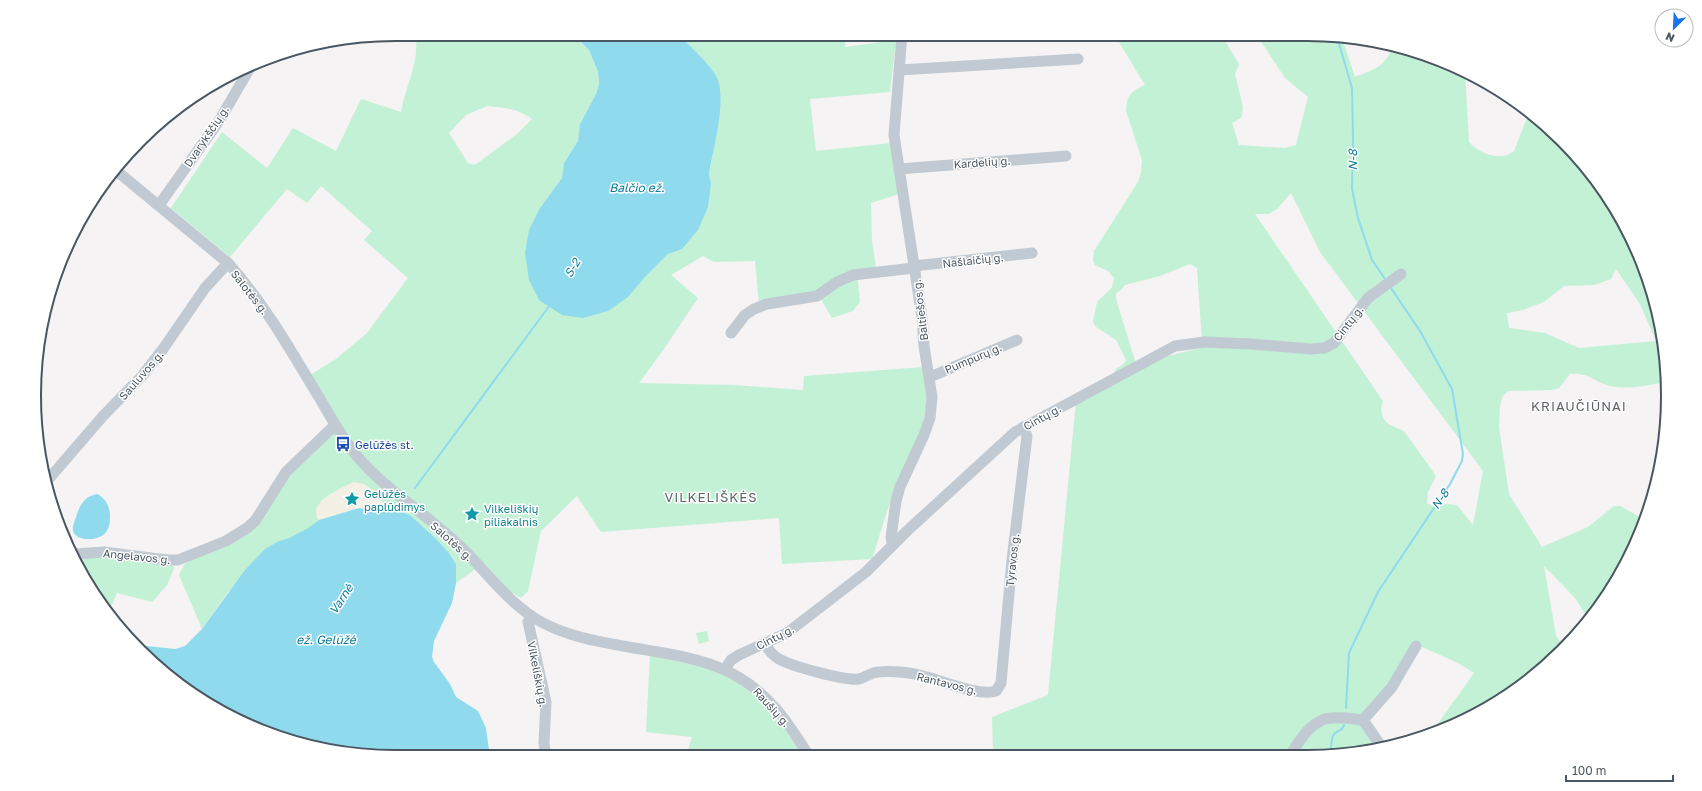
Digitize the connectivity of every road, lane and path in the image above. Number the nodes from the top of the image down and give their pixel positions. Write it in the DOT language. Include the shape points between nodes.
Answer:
graph roads {
  1 [pos="902,41"];
  2 [pos="1078,59"];
  3 [pos="900,70"];
  4 [pos="243,76"];
  5 [pos="1066,156"];
  6 [pos="899,169"];
  7 [pos="120,173"];
  8 [pos="159,205"];
  9 [pos="1032,253"];
  10 [pos="228,263"];
  11 [pos="914,267"];
  12 [pos="1401,274"];
  13 [pos="731,333"];
  14 [pos="1017,340"];
  15 [pos="930,377"];
  16 [pos="335,425"];
  17 [pos="1023,428"];
  18 [pos="50,476"];
  19 [pos="894,544"];
  20 [pos="79,554"];
  21 [pos="531,616"];
  22 [pos="765,643"];
  23 [pos="1416,646"];
  24 [pos="725,669"];
  25 [pos="996,691"];
  26 [pos="1363,720"];
  27 [pos="1379,742"];
  28 [pos="545,750"];
  29 [pos="805,750"];
  30 [pos="1294,750"];
  1 -- 3 [label="street, Baltiešos g."];
  2 -- 3 [label="street"];
  3 -- 6 [label="street, Baltiešos g." via="894,135"];
  4 -- 8 [label="street, Dvarykščių g." via="219,121"];
  5 -- 6 [label="street, Kardelių g."];
  6 -- 11 [label="street, Baltiešos g."];
  7 -- 8 [label="street, Salotės g."];
  8 -- 10 [label="street, Salotės g."];
  9 -- 11 [label="street, Našlaičių g."];
  10 -- 16 [label="street, Salotės g." via="268,315"];
  10 -- 18 [label="street, Sauluvos g." via="205,288 142,376"];
  11 -- 13 [label="street, Našlaičių g." via="853,276 837,282 817,296 754,308"];
  11 -- 15 [label="street, Baltiešos g."];
  12 -- 17 [label="street, Cintų g." via="1368,298 1334,342 1324,348 1204,342 1175,346"];
  14 -- 15 [label="street, Pumpurų g."];
  15 -- 19 [label="street, Baltiešos g." via="930,418 896,501 892,537"];
  16 -- 20 [label="street, Angelavos g." via="286,472 255,521 226,541 178,560 104,552"];
  16 -- 21 [label="street, Salotės g." via="374,474 458,544"];
  17 -- 19 [label="street, Cintų g." via="1011,435"];
  17 -- 25 [label="street, Tyravos g." via="1027,436 1001,683"];
  19 -- 22 [label="street, Cintų g." via="866,572 797,627"];
  21 -- 24 [label="street, Salotės g." via="554,629 583,639 697,660"];
  21 -- 28 [label="street, Vilkeliškių g." via="528,622 546,702"];
  22 -- 24 [label="street, Cintų g." via="731,660"];
  22 -- 25 [label="street, Rantavos g." via="770,652 780,659 813,671 852,679 881,672 918,674 973,690 989,693"];
  23 -- 26 [label="street" via="1392,687"];
  24 -- 29 [label="street, Raušių g." via="752,685 764,696"];
  26 -- 27 [label="street"];
  26 -- 30 [label="street" via="1325,720 1304,734"];
}
